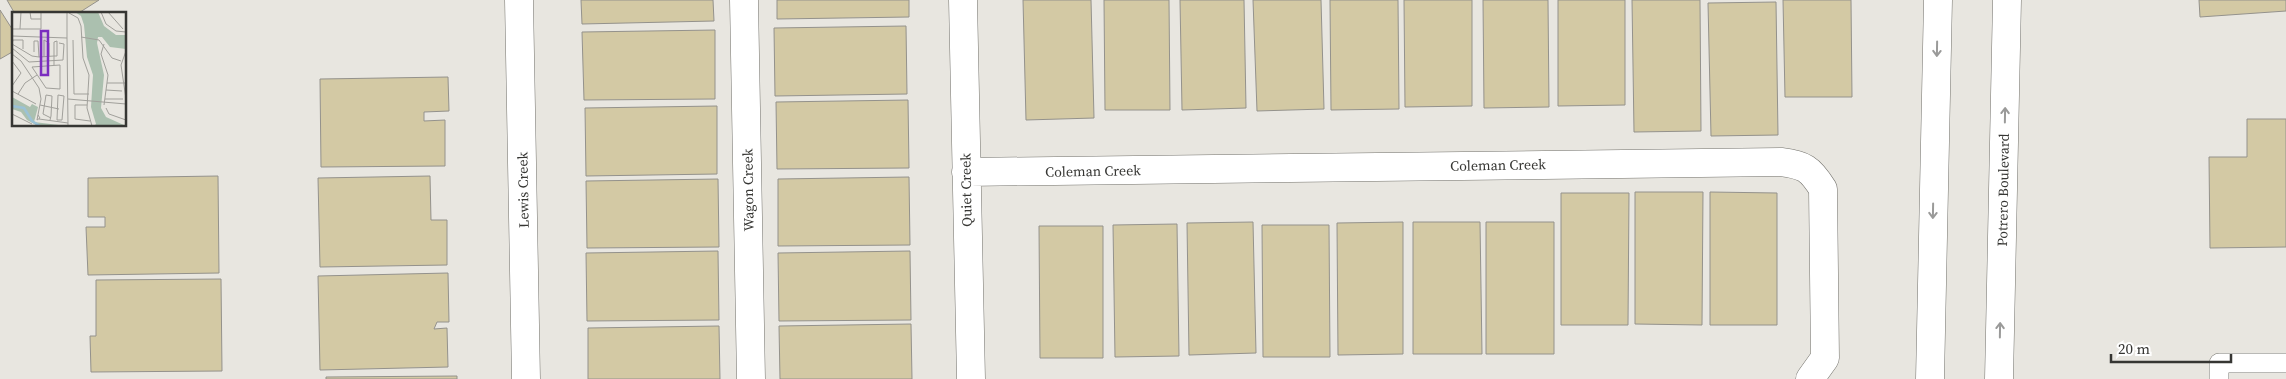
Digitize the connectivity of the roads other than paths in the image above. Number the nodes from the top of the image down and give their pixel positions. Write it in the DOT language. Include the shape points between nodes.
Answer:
graph roads {
  1 [pos="519,0"];
  2 [pos="744,0"];
  3 [pos="963,0"];
  4 [pos="1938,0"];
  5 [pos="2007,0"];
  6 [pos="966,172"];
  7 [pos="2286,363"];
  8 [pos="526,379"];
  9 [pos="751,379"];
  10 [pos="971,379"];
  11 [pos="1810,379"];
  12 [pos="1930,379"];
  13 [pos="1999,379"];
  14 [pos="2219,379"];
  1 -- 8 [label="street, Lewis Creek"];
  2 -- 9 [label="street, Wagon Creek"];
  3 -- 6 [label="street, Quiet Creek"];
  4 -- 12 [label="street, one-way"];
  13 -- 5 [label="street, Potrero Boulevard, one-way"];
  6 -- 10 [label="street, Quiet Creek"];
  6 -- 11 [label="street, Coleman Creek" via="1781,162 1801,165 1815,176 1823,189 1825,358"];
  7 -- 14 [label="lane" via="2219,363"];
}
